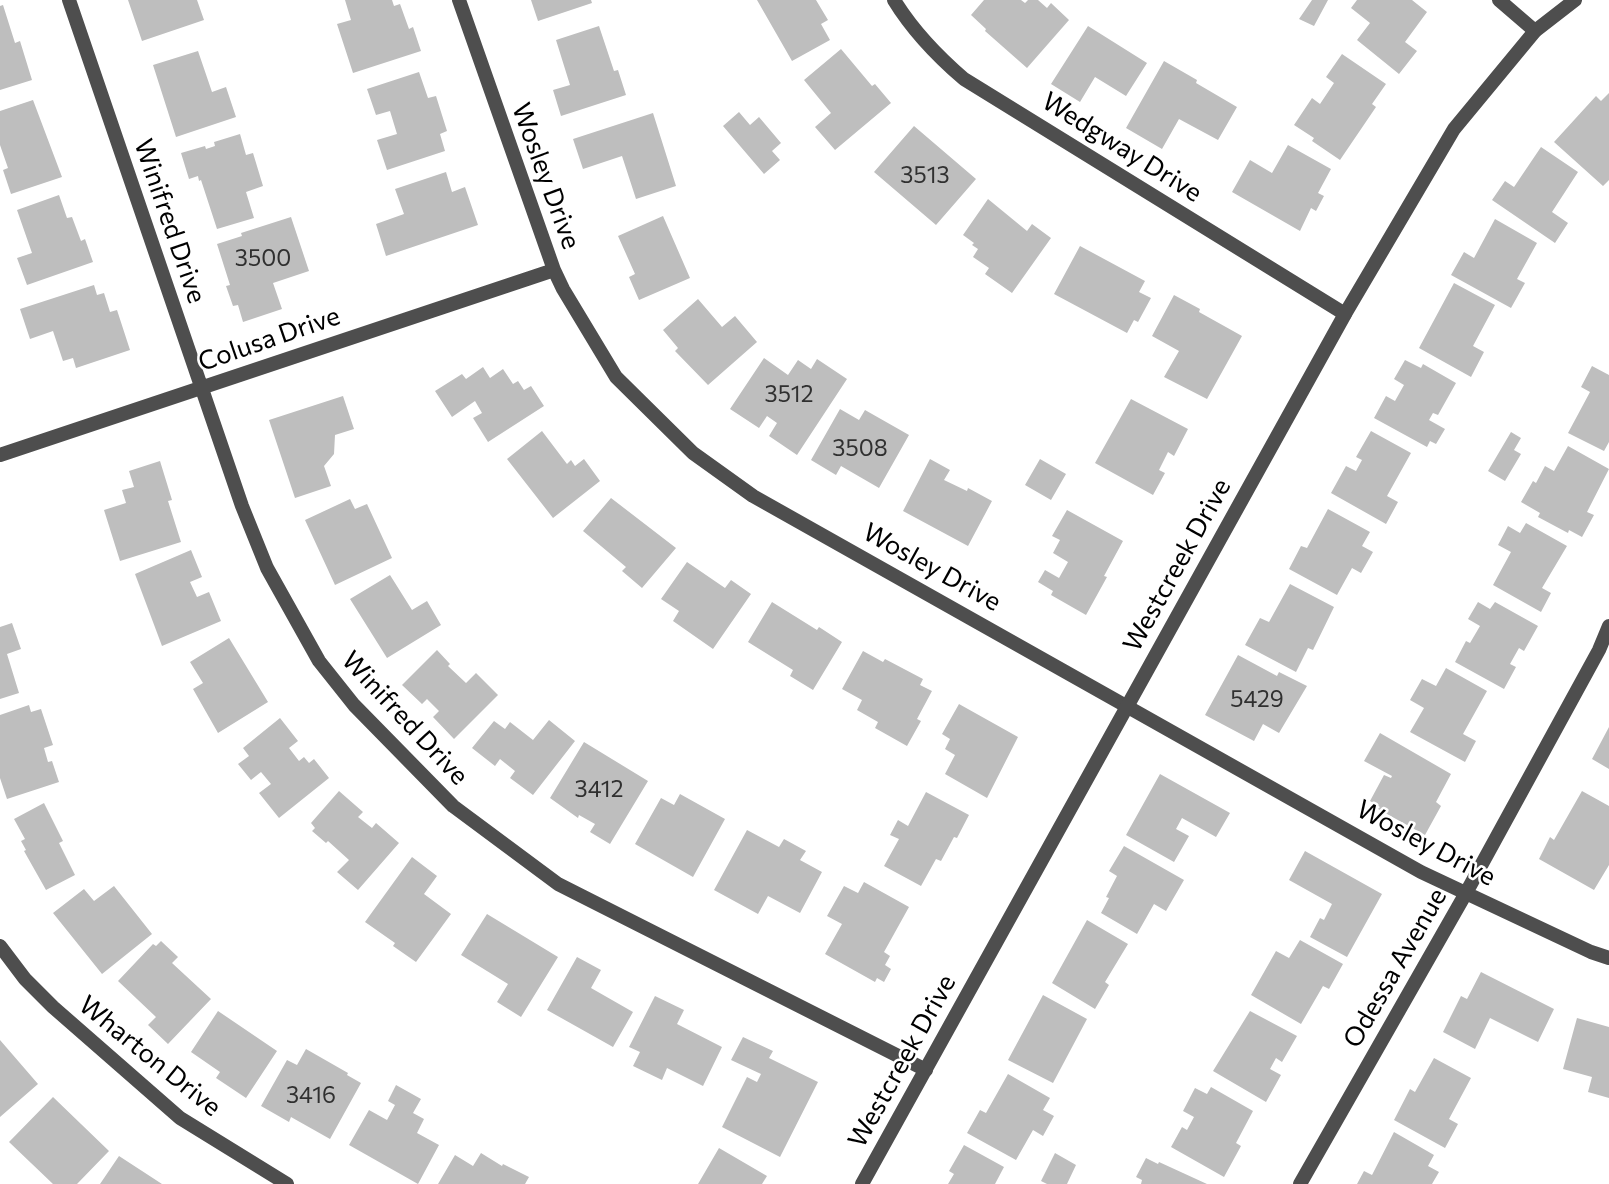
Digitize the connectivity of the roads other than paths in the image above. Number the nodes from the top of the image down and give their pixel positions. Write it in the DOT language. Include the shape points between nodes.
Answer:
graph roads {
  1 [pos="69,0"];
  2 [pos="459,0"];
  3 [pos="894,0"];
  4 [pos="1499,0"];
  5 [pos="1575,0"];
  6 [pos="1535,31"];
  7 [pos="554,270"];
  8 [pos="1345,314"];
  9 [pos="201,388"];
  10 [pos="0,456"];
  11 [pos="1609,625"];
  12 [pos="1127,705"];
  13 [pos="1466,893"];
  14 [pos="0,946"];
  15 [pos="1609,958"];
  16 [pos="926,1070"];
  17 [pos="287,1184"];
  18 [pos="862,1184"];
  19 [pos="1300,1184"];
  1 -- 9 [label="street, Winifred Drive"];
  2 -- 7 [label="street, Wosley Drive"];
  3 -- 8 [label="street, Wedgway Drive" via="934,54 964,79"];
  4 -- 6 [label="street"];
  5 -- 6 [label="street, Westcreek Drive"];
  6 -- 8 [label="street, Westcreek Drive" via="1454,130"];
  7 -- 9 [label="street, Colusa Drive"];
  7 -- 12 [label="street, Wosley Drive" via="616,377 693,453 753,496"];
  8 -- 12 [label="street, Westcreek Drive"];
  9 -- 10 [label="street, Colusa Drive"];
  9 -- 16 [label="street, Winifred Drive" via="267,568 319,661 354,705 453,806 558,884"];
  11 -- 13 [label="street, Odessa Avenue"];
  12 -- 13 [label="street, Wosley Drive"];
  12 -- 16 [label="street, Westcreek Drive"];
  13 -- 15 [label="street, Wosley Drive"];
  13 -- 19 [label="street, Odessa Avenue"];
  14 -- 17 [label="street, Wharton Drive" via="52,1007 180,1118"];
  16 -- 18 [label="street, Westcreek Drive"];
}
